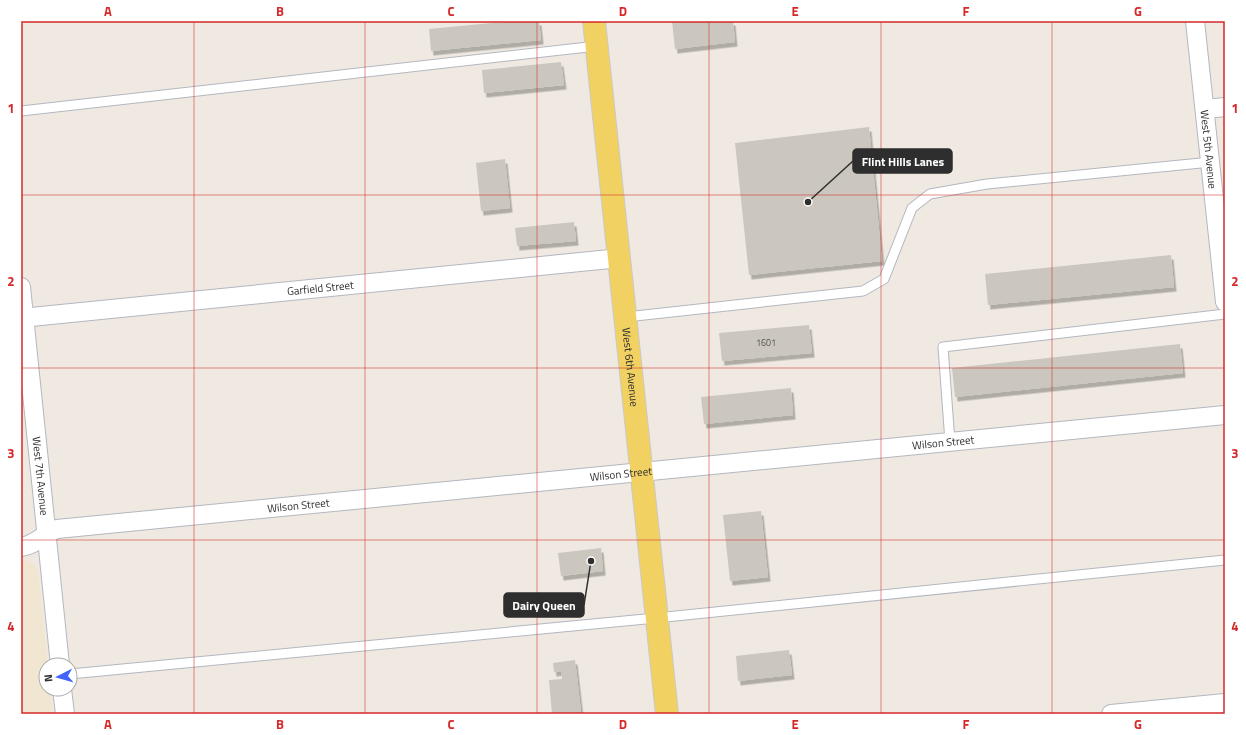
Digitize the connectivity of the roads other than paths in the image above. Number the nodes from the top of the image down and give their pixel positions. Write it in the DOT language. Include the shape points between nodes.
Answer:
graph roads {
  1 [pos="594,21"];
  2 [pos="1195,21"];
  3 [pos="597,46"];
  4 [pos="1225,107"];
  5 [pos="1206,109"];
  6 [pos="21,111"];
  7 [pos="1211,162"];
  8 [pos="620,258"];
  9 [pos="21,287"];
  10 [pos="1225,302"];
  11 [pos="1225,314"];
  12 [pos="626,316"];
  13 [pos="23,318"];
  14 [pos="1225,415"];
  15 [pos="950,442"];
  16 [pos="642,471"];
  17 [pos="45,533"];
  18 [pos="21,546"];
  19 [pos="1225,560"];
  20 [pos="656,618"];
  21 [pos="59,657"];
  22 [pos="78,673"];
  23 [pos="63,697"];
  24 [pos="1225,703"];
  25 [pos="65,714"];
  26 [pos="666,714"];
  27 [pos="1110,714"];
  1 -- 3 [label="main road, West 6th Avenue"];
  2 -- 5 [label="street, West 5th Avenue"];
  3 -- 6 [label="lane"];
  3 -- 8 [label="main road, West 6th Avenue"];
  4 -- 5 [label="street"];
  5 -- 7 [label="street, West 5th Avenue"];
  7 -- 10 [label="street, West 5th Avenue"];
  7 -- 12 [label="lane" via="987,184 930,194 912,208 884,279 863,291"];
  8 -- 12 [label="main road, West 6th Avenue"];
  8 -- 13 [label="street, Garfield Street"];
  9 -- 13 [label="street, West 7th Avenue"];
  11 -- 15 [label="lane" via="943,346"];
  12 -- 16 [label="main road, West 6th Avenue"];
  13 -- 17 [label="street, West 7th Avenue"];
  14 -- 15 [label="street, Wilson Street"];
  15 -- 16 [label="street, Wilson Street"];
  16 -- 17 [label="street, Wilson Street" via="57,528"];
  16 -- 20 [label="main road, West 6th Avenue"];
  17 -- 18 [label="street, Wilson Street" via="29,546"];
  17 -- 21 [label="street, West 7th Avenue"];
  19 -- 20 [label="lane"];
  20 -- 22 [label="lane"];
  20 -- 26 [label="main road, West 6th Avenue"];
  23 -- 25 [label="street"];
  24 -- 27 [label="street"];
}
